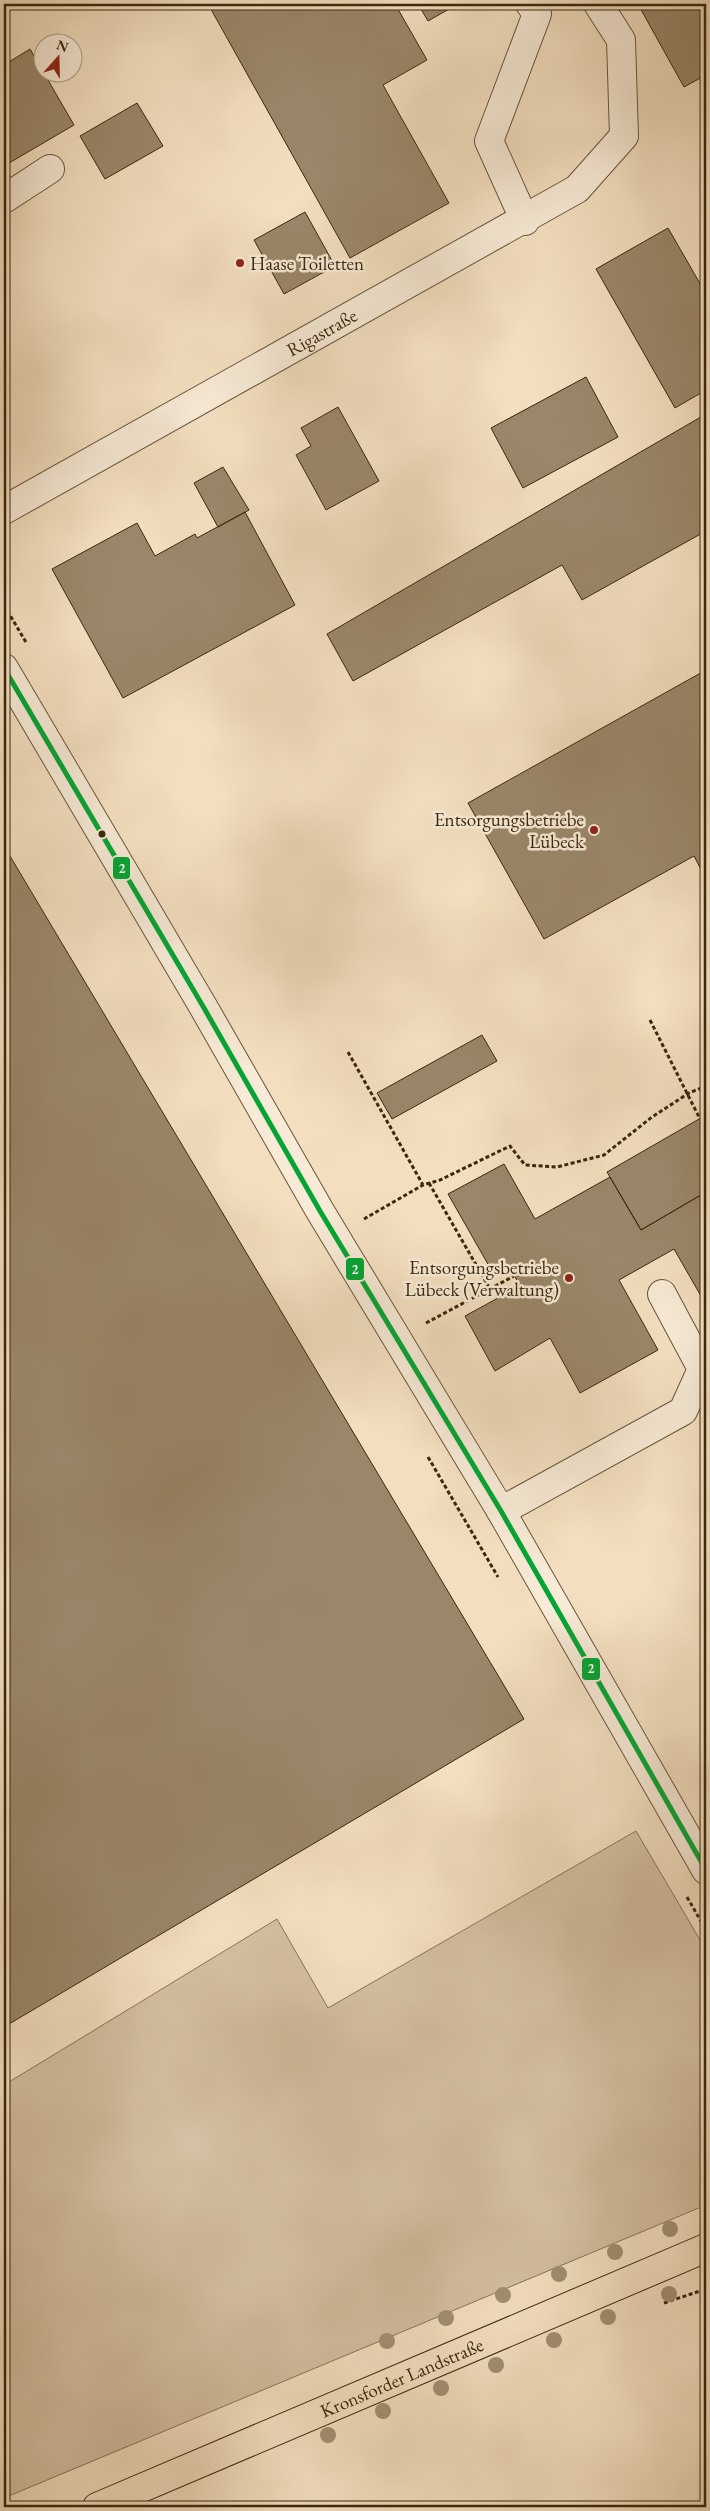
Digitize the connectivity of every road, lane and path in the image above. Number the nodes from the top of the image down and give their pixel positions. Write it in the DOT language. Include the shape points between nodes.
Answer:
graph roads {
  1 [pos="598,4"];
  2 [pos="540,7"];
  3 [pos="50,169"];
  4 [pos="4,199"];
  5 [pos="525,221"];
  6 [pos="4,510"];
  7 [pos="4,668"];
  8 [pos="650,1020"];
  9 [pos="348,1052"];
  10 [pos="706,1086"];
  11 [pos="689,1093"];
  12 [pos="700,1119"];
  13 [pos="429,1183"];
  14 [pos="423,1185"];
  15 [pos="364,1220"];
  16 [pos="514,1276"];
  17 [pos="490,1288"];
  18 [pos="662,1294"];
  19 [pos="426,1322"];
  20 [pos="501,1511"];
  21 [pos="704,1861"];
  22 [pos="706,2248"];
  23 [pos="97,2507"];
  1 -- 5 [label="street, Rigastraße" via="622,40 624,136 577,189"];
  2 -- 5 [label="street" via="489,141"];
  3 -- 4 [label="street"];
  5 -- 6 [label="street, Rigastraße"];
  7 -- 20 [label="street" via="320,1211"];
  8 -- 11 [label="path"];
  9 -- 14 [label="path"];
  10 -- 11 [label="path"];
  11 -- 12 [label="path"];
  11 -- 13 [label="path" via="604,1155 557,1167 525,1165 510,1146"];
  13 -- 14 [label="path"];
  13 -- 17 [label="path"];
  14 -- 15 [label="path"];
  16 -- 17 [label="path"];
  17 -- 19 [label="path"];
  18 -- 20 [label="street" via="702,1369 683,1411"];
  20 -- 21 [label="street"];
  22 -- 23 [label="main road, Kronsforder Landstraße"];
}
